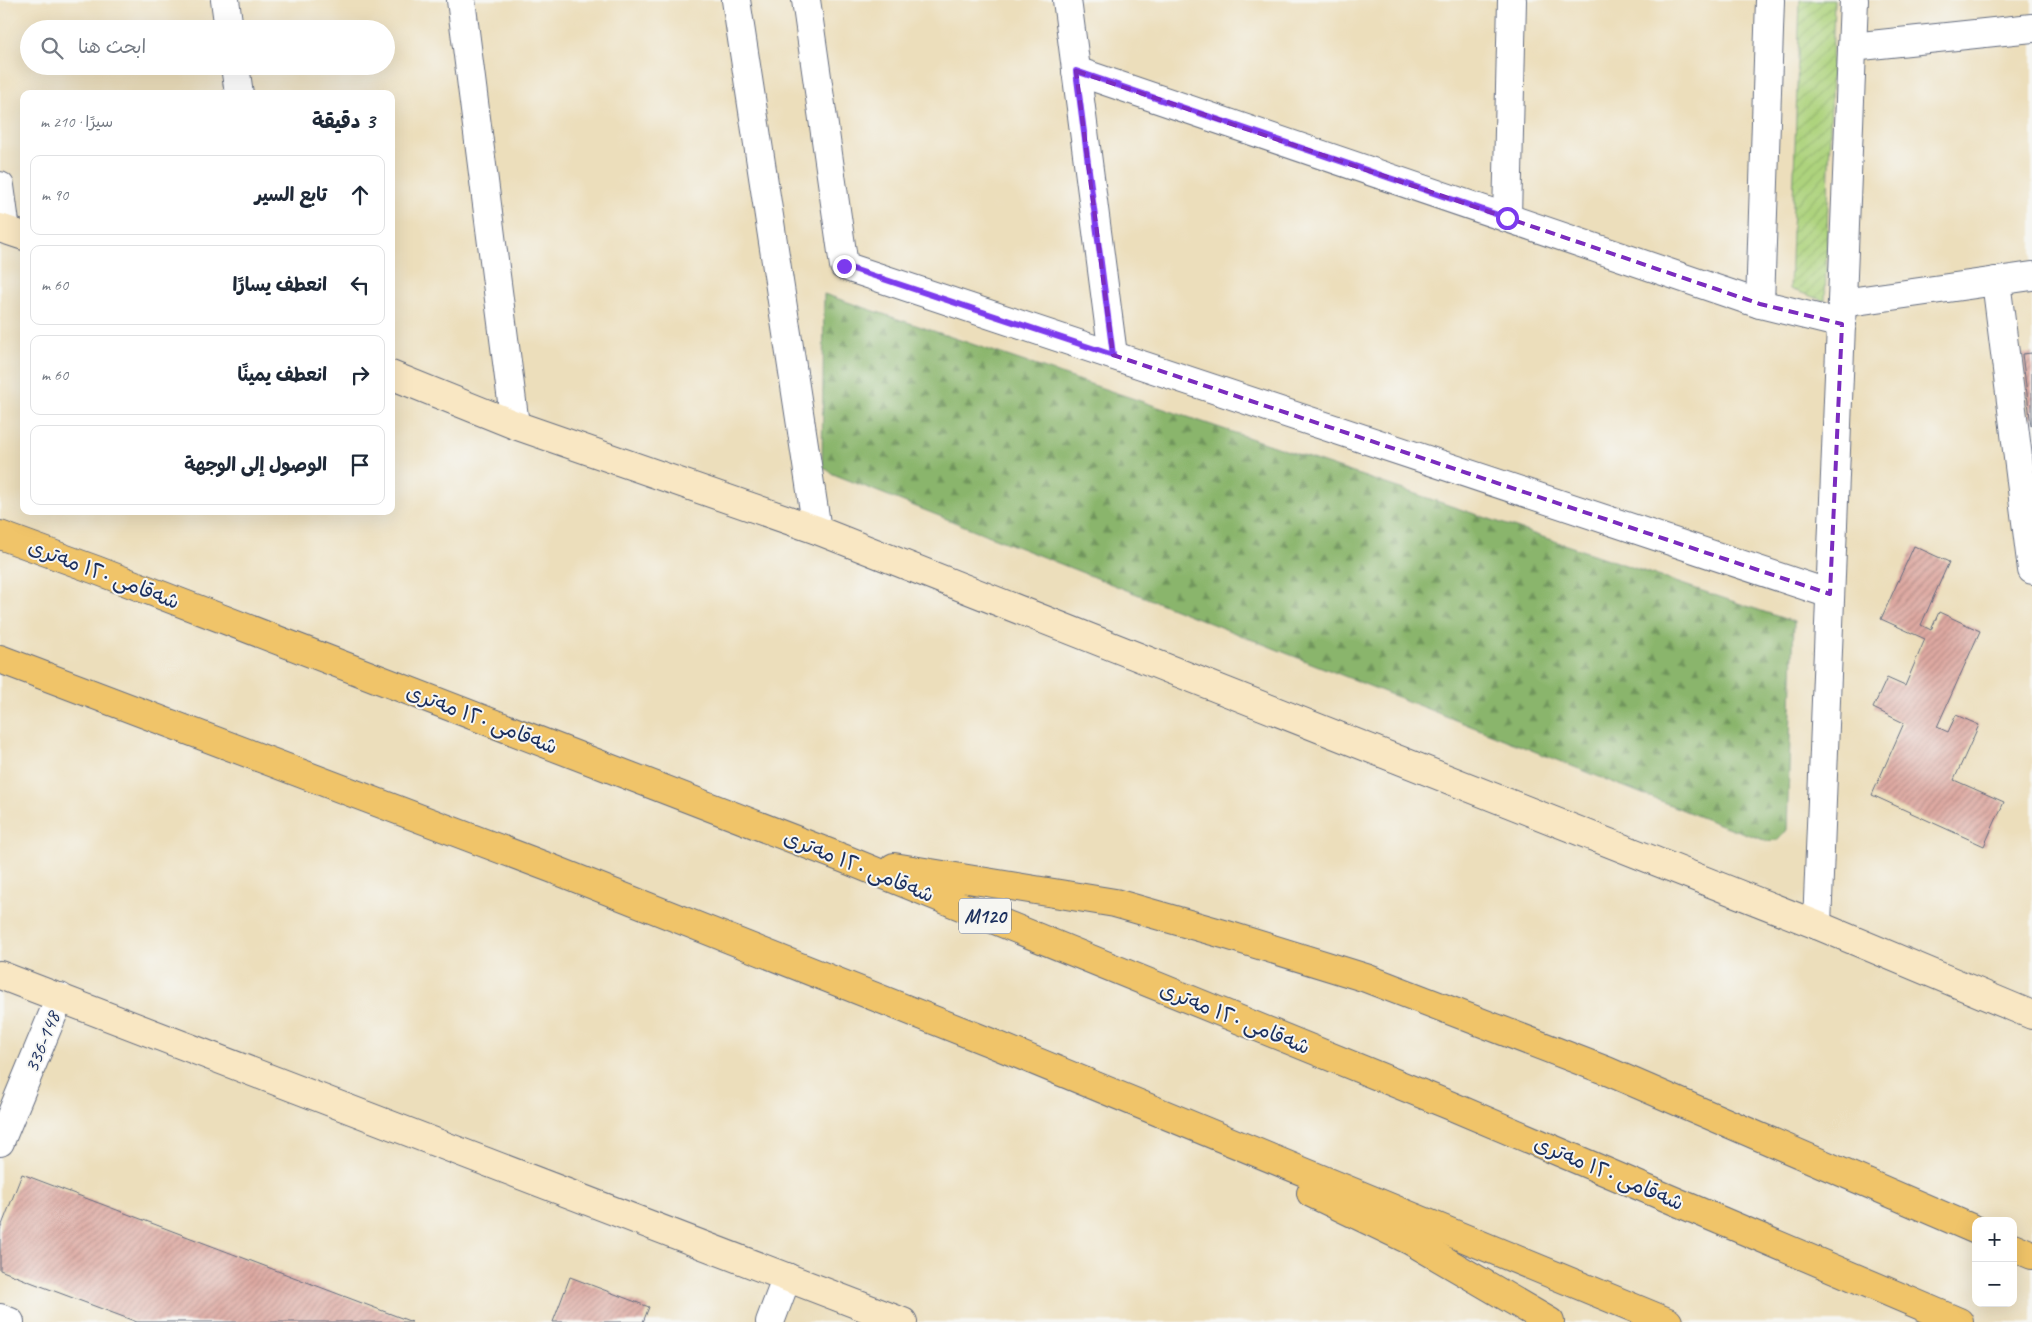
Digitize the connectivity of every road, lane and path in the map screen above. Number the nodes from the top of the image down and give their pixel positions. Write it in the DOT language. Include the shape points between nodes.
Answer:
graph roads {
  1 [pos="225,0"];
  2 [pos="461,0"];
  3 [pos="736,0"];
  4 [pos="806,0"];
  5 [pos="1067,0"];
  6 [pos="1512,0"];
  7 [pos="1770,0"];
  8 [pos="1854,0"];
  9 [pos="228,20"];
  10 [pos="2032,28"];
  11 [pos="1852,47"];
  12 [pos="1076,71"];
  13 [pos="236,75"];
  14 [pos="238,90"];
  15 [pos="0,186"];
  16 [pos="1507,218"];
  17 [pos="10,232"];
  18 [pos="2032,276"];
  19 [pos="1996,281"];
  20 [pos="1760,304"];
  21 [pos="1842,313"];
  22 [pos="1113,355"];
  23 [pos="395,377"];
  24 [pos="515,425"];
  25 [pos="817,530"];
  26 [pos="0,535"];
  27 [pos="2032,570"];
  28 [pos="1830,594"];
  29 [pos="0,659"];
  30 [pos="845,859"];
  31 [pos="553,869"];
  32 [pos="1817,926"];
  33 [pos="0,975"];
  34 [pos="60,996"];
  35 [pos="2032,1015"];
  36 [pos="0,1142"];
  37 [pos="1972,1228"];
  38 [pos="2017,1249"];
  39 [pos="2032,1255"];
  40 [pos="787,1277"];
  41 [pos="0,1318"];
  42 [pos="10,1322"];
  43 [pos="770,1322"];
  44 [pos="903,1322"];
  45 [pos="1550,1322"];
  46 [pos="1668,1322"];
  47 [pos="1959,1322"];
  1 -- 9 [label="street"];
  2 -- 24 [label="street"];
  3 -- 25 [label="street"];
  4 -- 22 [label="street" via="844,266"];
  5 -- 12 [label="street"];
  6 -- 16 [label="street"];
  7 -- 20 [label="street"];
  8 -- 11 [label="street"];
  10 -- 11 [label="street"];
  11 -- 21 [label="street"];
  12 -- 16 [label="street"];
  12 -- 22 [label="street"];
  13 -- 14 [label="street"];
  15 -- 17 [label="street"];
  16 -- 20 [label="street"];
  18 -- 19 [label="street"];
  19 -- 21 [label="street"];
  19 -- 27 [label="street"];
  20 -- 21 [label="street"];
  21 -- 28 [label="street"];
  22 -- 28 [label="street"];
  23 -- 24 [label="street"];
  24 -- 25 [label="street"];
  25 -- 32 [label="street"];
  26 -- 30 [label="highway, شەقامی ١٢٠ مەتری / M120"];
  28 -- 32 [label="street"];
  29 -- 31 [label="highway"];
  30 -- 37 [label="highway" via="1115,903 1366,978 1607,1071"];
  30 -- 47 [label="highway, شەقامی ١٢٠ مەتری / M120" via="1449,1104"];
  31 -- 45 [label="highway" via="924,1020 1275,1175 1411,1241"];
  31 -- 46 [label="highway" via="989,1042"];
  32 -- 35 [label="street"];
  33 -- 34 [label="street"];
  34 -- 36 [label="street, 336-148"];
  34 -- 40 [label="street"];
  38 -- 39 [label="highway"];
  40 -- 43 [label="street"];
  40 -- 44 [label="street"];
  41 -- 42 [label="street"];
}
